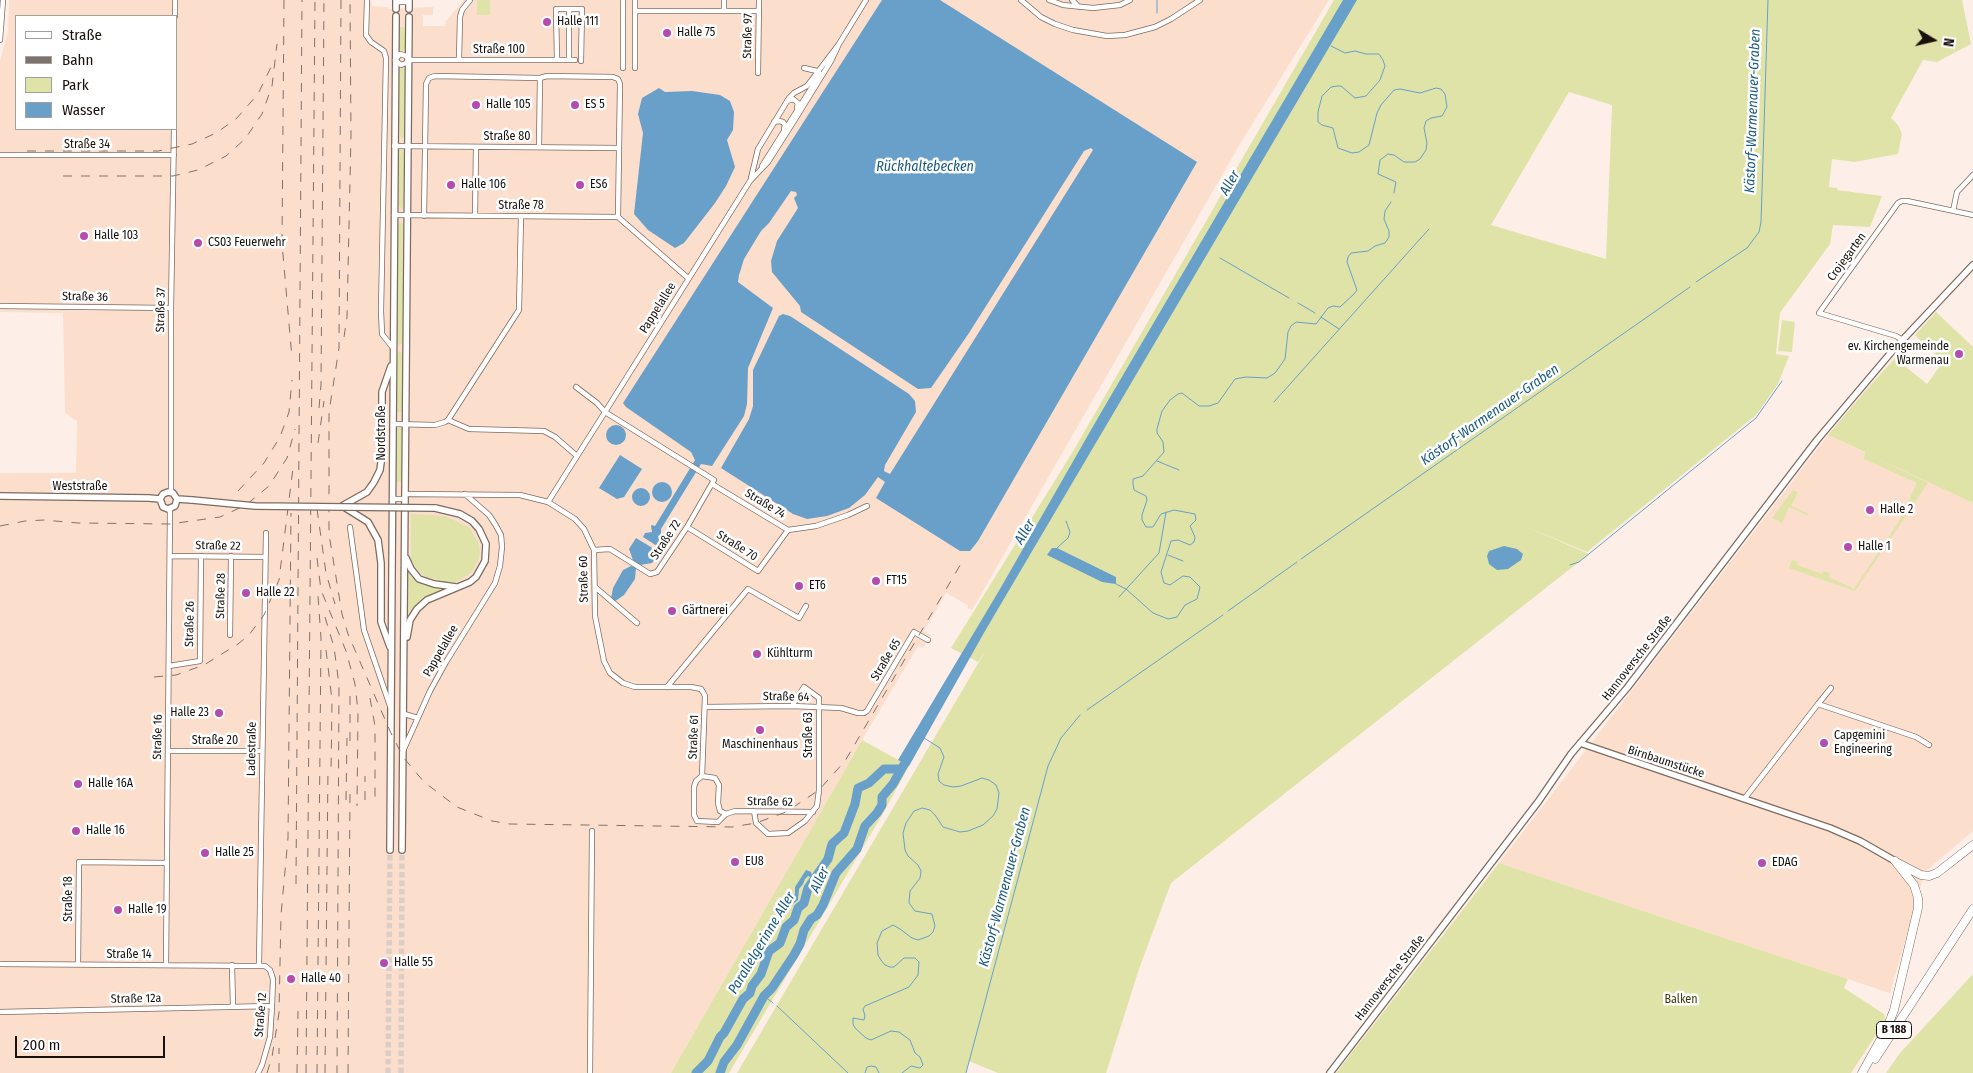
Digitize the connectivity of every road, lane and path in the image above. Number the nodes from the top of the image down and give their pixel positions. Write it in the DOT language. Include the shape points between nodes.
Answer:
graph roads {
  1 [pos="3,0"];
  2 [pos="175,0"];
  3 [pos="366,0"];
  4 [pos="470,0"];
  5 [pos="623,0"];
  6 [pos="635,0"];
  7 [pos="724,0"];
  8 [pos="759,0"];
  9 [pos="866,0"];
  10 [pos="1021,0"];
  11 [pos="1049,0"];
  12 [pos="1072,0"];
  13 [pos="1130,0"];
  14 [pos="1200,0"];
  15 [pos="396,1"];
  16 [pos="409,1"];
  17 [pos="1123,2"];
  18 [pos="1080,7"];
  19 [pos="396,9"];
  20 [pos="409,9"];
  21 [pos="569,9"];
  22 [pos="635,11"];
  23 [pos="724,11"];
  24 [pos="759,11"];
  25 [pos="175,15"];
  26 [pos="0,40"];
  27 [pos="839,44"];
  28 [pos="395,60"];
  29 [pos="408,60"];
  30 [pos="459,60"];
  31 [pos="557,60"];
  32 [pos="569,60"];
  33 [pos="575,60"];
  34 [pos="581,61"];
  35 [pos="623,68"];
  36 [pos="635,68"];
  37 [pos="804,68"];
  38 [pos="817,71"];
  39 [pos="758,73"];
  40 [pos="540,78"];
  41 [pos="787,102"];
  42 [pos="797,109"];
  43 [pos="774,122"];
  44 [pos="174,130"];
  45 [pos="784,130"];
  46 [pos="394,146"];
  47 [pos="408,146"];
  48 [pos="425,146"];
  49 [pos="476,147"];
  50 [pos="539,147"];
  51 [pos="619,148"];
  52 [pos="758,148"];
  53 [pos="769,152"];
  54 [pos="0,154"];
  55 [pos="174,155"];
  56 [pos="758,171"];
  57 [pos="1973,175"];
  58 [pos="750,181"];
  59 [pos="1953,211"];
  60 [pos="394,215"];
  61 [pos="407,216"];
  62 [pos="424,216"];
  63 [pos="475,216"];
  64 [pos="521,216"];
  65 [pos="618,216"];
  66 [pos="1973,216"];
  67 [pos="1973,265"];
  68 [pos="688,278"];
  69 [pos="0,306"];
  70 [pos="171,308"];
  71 [pos="1903,340"];
  72 [pos="393,348"];
  73 [pos="393,362"];
  74 [pos="576,387"];
  75 [pos="605,412"];
  76 [pos="448,420"];
  77 [pos="392,424"];
  78 [pos="406,424"];
  79 [pos="577,456"];
  80 [pos="712,484"];
  81 [pos="392,487"];
  82 [pos="170,492"];
  83 [pos="405,493"];
  84 [pos="465,494"];
  85 [pos="0,496"];
  86 [pos="160,499"];
  87 [pos="392,499"];
  88 [pos="177,500"];
  89 [pos="548,502"];
  90 [pos="342,506"];
  91 [pos="867,506"];
  92 [pos="170,509"];
  93 [pos="350,527"];
  94 [pos="687,527"];
  95 [pos="788,530"];
  96 [pos="266,533"];
  97 [pos="594,550"];
  98 [pos="404,552"];
  99 [pos="170,556"];
  100 [pos="201,556"];
  101 [pos="231,556"];
  102 [pos="266,557"];
  103 [pos="595,587"];
  104 [pos="459,588"];
  105 [pos="806,606"];
  106 [pos="637,623"];
  107 [pos="230,635"];
  108 [pos="928,640"];
  109 [pos="391,650"];
  110 [pos="404,662"];
  111 [pos="169,666"];
  112 [pos="667,687"];
  113 [pos="1831,688"];
  114 [pos="1818,704"];
  115 [pos="792,706"];
  116 [pos="390,707"];
  117 [pos="705,707"];
  118 [pos="819,707"];
  119 [pos="867,711"];
  120 [pos="404,714"];
  121 [pos="418,718"];
  122 [pos="1580,743"];
  123 [pos="1929,745"];
  124 [pos="168,751"];
  125 [pos="262,751"];
  126 [pos="403,751"];
  127 [pos="702,776"];
  128 [pos="1745,798"];
  129 [pos="754,811"];
  130 [pos="813,812"];
  131 [pos="726,814"];
  132 [pos="592,831"];
  133 [pos="1973,845"];
  134 [pos="1895,861"];
  135 [pos="167,863"];
  136 [pos="1973,909"];
  137 [pos="0,964"];
  138 [pos="78,964"];
  139 [pos="166,965"];
  140 [pos="232,965"];
  141 [pos="259,965"];
  142 [pos="272,1006"];
  143 [pos="232,1007"];
  144 [pos="0,1012"];
  145 [pos="258,1073"];
  146 [pos="590,1073"];
  147 [pos="1330,1073"];
  148 [pos="1862,1073"];
  149 [pos="1866,1073"];
  1 -- 26 [label="street"];
  2 -- 25 [label="street"];
  3 -- 72 [label="street" via="366,35 370,42 384,51 386,58 381,311 382,334"];
  4 -- 30 [label="street" via="460,16"];
  5 -- 35 [label="street"];
  6 -- 22 [label="street"];
  7 -- 23 [label="street"];
  8 -- 24 [label="street, Straße 97"];
  9 -- 27 [label="street, Pappelallee"];
  10 -- 14 [label="street" via="1055,24 1107,36 1155,27"];
  11 -- 18 [label="street"];
  12 -- 18 [label="street"];
  13 -- 17 [label="street"];
  15 -- 16 [label="street"];
  15 -- 19 [label="street"];
  16 -- 20 [label="street"];
  17 -- 18 [label="street"];
  21 -- 31 [label="street" via="556,9"];
  21 -- 32 [label="street"];
  21 -- 34 [label="street" via="582,9"];
  22 -- 23 [label="street"];
  22 -- 36 [label="street"];
  23 -- 24 [label="street"];
  24 -- 39 [label="street, Straße 97"];
  27 -- 38 [label="street, Pappelallee"];
  27 -- 56 [label="street, Pappelallee" via="794,122 768,162"];
  28 -- 29 [label="street" via="401,65"];
  28 -- 29 [label="street" via="400,54"];
  28 -- 29 [label="street, Nordstraße" via="396,20 409,20"];
  28 -- 46 [label="street, Nordstraße"];
  29 -- 30 [label="street, Straße 100"];
  29 -- 47 [label="street, Nordstraße"];
  30 -- 31 [label="street, Straße 100"];
  31 -- 32 [label="street, Straße 100"];
  32 -- 33 [label="street, Straße 100"];
  37 -- 38 [label="street"];
  38 -- 41 [label="street, Pappelallee" via="807,86 794,93"];
  38 -- 42 [label="street" via="818,76"];
  40 -- 48 [label="street" via="430,78 426,84"];
  40 -- 50 [label="street"];
  40 -- 51 [label="street" via="618,79"];
  41 -- 42 [label="street" via="793,99 798,103"];
  41 -- 43 [label="street, Pappelallee"];
  42 -- 45 [label="street"];
  43 -- 45 [label="street" via="783,122"];
  43 -- 52 [label="street, Pappelallee"];
  44 -- 55 [label="street, Straße 37"];
  45 -- 53 [label="street"];
  46 -- 47 [label="street, Straße 80"];
  46 -- 60 [label="street, Nordstraße"];
  47 -- 48 [label="street, Straße 80"];
  47 -- 61 [label="street, Nordstraße"];
  48 -- 49 [label="street, Straße 80"];
  48 -- 62 [label="street"];
  49 -- 50 [label="street, Straße 80"];
  49 -- 63 [label="street"];
  50 -- 51 [label="street, Straße 80"];
  51 -- 65 [label="street"];
  52 -- 53 [label="street" via="764,153"];
  52 -- 58 [label="street, Pappelallee"];
  53 -- 56 [label="street"];
  54 -- 55 [label="street, Straße 34"];
  55 -- 70 [label="street, Straße 37"];
  56 -- 58 [label="street, Pappelallee"];
  57 -- 59 [label="street" via="1957,192"];
  58 -- 68 [label="street, Pappelallee"];
  59 -- 66 [label="street, Crojegarten"];
  59 -- 71 [label="street, Crojegarten" via="1902,200 1898,203 1819,313"];
  60 -- 61 [label="street, Straße 78"];
  60 -- 72 [label="street, Nordstraße"];
  61 -- 62 [label="street, Straße 78"];
  61 -- 78 [label="street, Nordstraße"];
  62 -- 63 [label="street, Straße 78"];
  63 -- 64 [label="street, Straße 78"];
  64 -- 65 [label="street, Straße 78"];
  64 -- 76 [label="street" via="519,310"];
  65 -- 68 [label="street"];
  67 -- 71 [label="street, Hannoversche Straße"];
  68 -- 75 [label="street, Pappelallee"];
  69 -- 70 [label="street, Straße 36"];
  70 -- 82 [label="street, Straße 37"];
  71 -- 122 [label="street, Hannoversche Straße" via="1816,440 1627,688"];
  72 -- 73 [label="street, Nordstraße"];
  73 -- 77 [label="street, Nordstraße"];
  73 -- 90 [label="street" via="382,392 380,470 367,492"];
  74 -- 75 [label="street"];
  75 -- 79 [label="street, Pappelallee"];
  75 -- 80 [label="street, Straße 74" via="714,480"];
  76 -- 78 [label="street" via="435,425"];
  76 -- 79 [label="street" via="469,429 544,431"];
  77 -- 78 [label="street"];
  77 -- 81 [label="street, Nordstraße"];
  78 -- 83 [label="street, Nordstraße"];
  79 -- 89 [label="street, Pappelallee"];
  80 -- 94 [label="street, Straße 72"];
  80 -- 95 [label="street, Straße 74"];
  81 -- 83 [label="street"];
  81 -- 87 [label="street, Nordstraße"];
  82 -- 86 [label="street"];
  82 -- 88 [label="street"];
  83 -- 84 [label="street, Straße 60"];
  83 -- 87 [label="street"];
  83 -- 98 [label="street, Nordstraße"];
  84 -- 89 [label="street, Straße 60" via="520,495"];
  84 -- 121 [label="street, Pappelallee" via="496,524 502,548 500,566 495,583 446,662"];
  85 -- 86 [label="street, Weststraße"];
  86 -- 92 [label="street" via="163,507"];
  87 -- 109 [label="street, Nordstraße"];
  88 -- 90 [label="street, bridge" via="255,506"];
  88 -- 92 [label="street"];
  89 -- 97 [label="street, Straße 60" via="575,519"];
  90 -- 104 [label="street, bridge" via="435,508 457,513 472,522 483,535 485,561 470,582"];
  90 -- 109 [label="street" via="368,522 378,540 381,622"];
  91 -- 95 [label="street, Straße 74" via="816,526"];
  92 -- 99 [label="street, Straße 16"];
  93 -- 116 [label="street" via="364,630"];
  94 -- 95 [label="street, Straße 70" via="758,571"];
  94 -- 97 [label="street, Straße 72" via="657,572 650,574 610,549"];
  96 -- 102 [label="street, Ladestraße"];
  97 -- 103 [label="street, Straße 60"];
  98 -- 104 [label="street" via="410,569 419,578"];
  98 -- 110 [label="street, Nordstraße"];
  99 -- 100 [label="street, Straße 22"];
  99 -- 111 [label="street, Straße 16"];
  100 -- 101 [label="street, Straße 22"];
  100 -- 111 [label="street, Straße 26" via="200,661"];
  101 -- 102 [label="street, Straße 22"];
  101 -- 107 [label="street, Straße 28"];
  102 -- 125 [label="street, Ladestraße"];
  103 -- 106 [label="street"];
  103 -- 112 [label="street, Straße 60" via="595,616 604,661 610,673 628,686"];
  104 -- 110 [label="street" via="427,600 417,609 408,627"];
  105 -- 112 [label="street" via="799,618 748,589"];
  108 -- 119 [label="street, Straße 65" via="914,632"];
  109 -- 116 [label="street, Nordstraße"];
  110 -- 120 [label="street, Nordstraße"];
  111 -- 124 [label="street, Straße 16"];
  112 -- 117 [label="street, Straße 60" via="701,689"];
  113 -- 114 [label="street"];
  114 -- 123 [label="street" via="1916,737"];
  114 -- 128 [label="street"];
  115 -- 117 [label="street, Straße 64"];
  115 -- 118 [label="street, Straße 64"];
  115 -- 118 [label="street, Straße 63" via="804,687 820,698"];
  116 -- 126 [label="street, Nordstraße" via="390,847 402,847"];
  117 -- 127 [label="street, Straße 61"];
  118 -- 119 [label="street, Straße 64" via="858,713"];
  118 -- 130 [label="street, Straße 63" via="820,790"];
  120 -- 121 [label="street"];
  120 -- 126 [label="street, Nordstraße"];
  121 -- 126 [label="street, Pappelallee"];
  122 -- 128 [label="street, Birnbaumstücke"];
  122 -- 147 [label="street, Hannoversche Straße"];
  124 -- 125 [label="street, Straße 20"];
  124 -- 135 [label="street, Straße 16"];
  125 -- 141 [label="street, Ladestraße"];
  127 -- 131 [label="street" via="715,778 719,785 720,811"];
  127 -- 131 [label="street, Straße 61" via="694,787 697,821 718,822"];
  128 -- 134 [label="street, Birnbaumstücke" via="1844,834"];
  129 -- 130 [label="street, Straße 62"];
  129 -- 130 [label="street" via="756,823 768,834 788,833"];
  129 -- 131 [label="street, Straße 62"];
  132 -- 146 [label="street"];
  133 -- 134 [label="main road" via="1929,876"];
  134 -- 148 [label="main road" via="1914,885 1918,908 1894,1010"];
  135 -- 138 [label="street, Straße 18" via="79,862"];
  135 -- 139 [label="street, Straße 16"];
  136 -- 149 [label="main road, B 188"];
  137 -- 138 [label="street, Straße 14"];
  138 -- 139 [label="street, Straße 14"];
  139 -- 140 [label="street, Straße 14"];
  140 -- 141 [label="street, Straße 14"];
  140 -- 143 [label="street"];
  141 -- 142 [label="street, Straße 12" via="270,970 273,979"];
  142 -- 143 [label="street, Straße 12a"];
  142 -- 145 [label="street, Straße 12" via="270,1038"];
  143 -- 144 [label="street, Straße 12a"];
}
